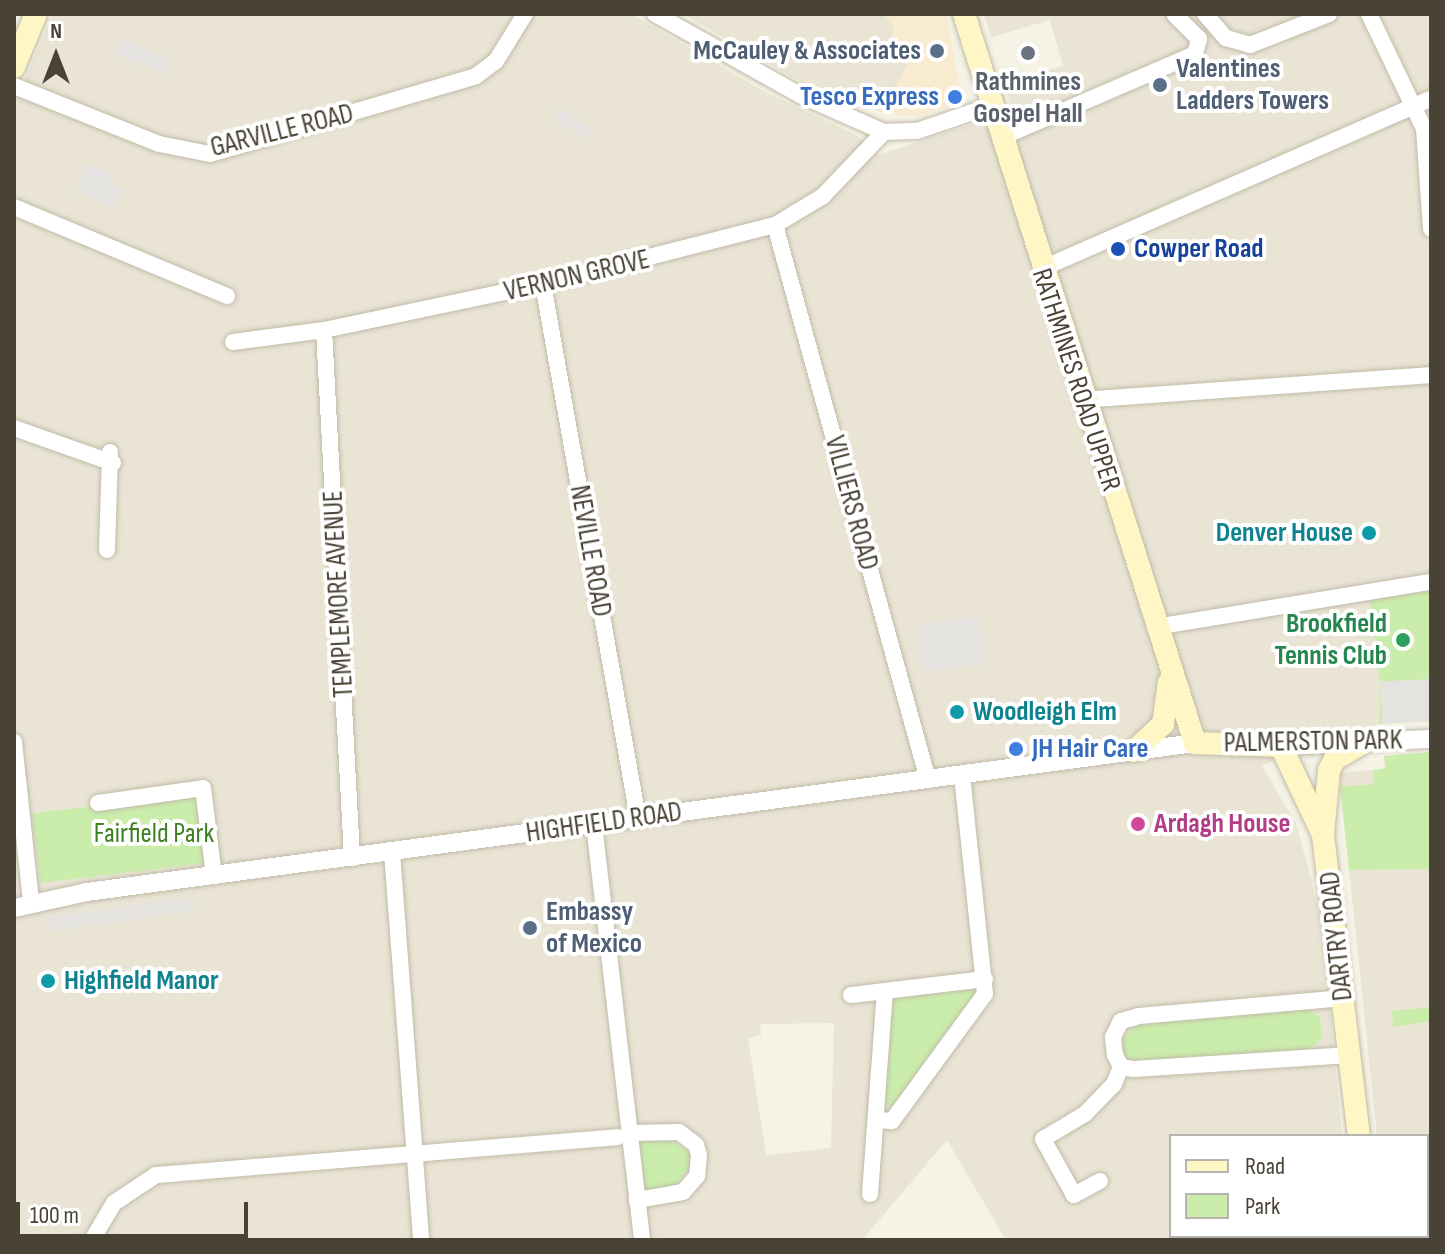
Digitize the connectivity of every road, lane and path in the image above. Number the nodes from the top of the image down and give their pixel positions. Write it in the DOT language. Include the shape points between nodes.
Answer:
graph roads {
  1 [pos="36,14"];
  2 [pos="525,14"];
  3 [pos="655,14"];
  4 [pos="964,14"];
  5 [pos="1174,14"];
  6 [pos="1205,14"];
  7 [pos="1329,14"];
  8 [pos="1369,14"];
  9 [pos="14,67"];
  10 [pos="14,86"];
  11 [pos="1431,99"];
  12 [pos="990,106"];
  13 [pos="1412,107"];
  14 [pos="884,132"];
  15 [pos="1000,138"];
  16 [pos="14,207"];
  17 [pos="775,225"];
  18 [pos="1431,229"];
  19 [pos="1041,269"];
  20 [pos="543,284"];
  21 [pos="227,296"];
  22 [pos="324,330"];
  23 [pos="233,342"];
  24 [pos="1431,375"];
  25 [pos="1082,400"];
  26 [pos="14,428"];
  27 [pos="107,550"];
  28 [pos="1431,582"];
  29 [pos="1155,627"];
  30 [pos="1170,676"];
  31 [pos="1431,739"];
  32 [pos="14,742"];
  33 [pos="1195,743"];
  34 [pos="1361,744"];
  35 [pos="1281,746"];
  36 [pos="1134,751"];
  37 [pos="962,775"];
  38 [pos="928,780"];
  39 [pos="98,803"];
  40 [pos="638,818"];
  41 [pos="594,824"];
  42 [pos="1323,835"];
  43 [pos="392,852"];
  44 [pos="352,858"];
  45 [pos="214,876"];
  46 [pos="23,905"];
  47 [pos="985,979"];
  48 [pos="885,992"];
  49 [pos="851,995"];
  50 [pos="1344,998"];
  51 [pos="1350,1055"];
  52 [pos="1121,1067"];
  53 [pos="877,1120"];
  54 [pos="1359,1134"];
  55 [pos="623,1135"];
  56 [pos="414,1154"];
  57 [pos="1100,1181"];
  58 [pos="870,1194"];
  59 [pos="637,1200"];
  60 [pos="92,1240"];
  61 [pos="421,1240"];
  62 [pos="642,1240"];
  1 -- 9 [label="main road"];
  2 -- 10 [label="street, GARVILLE ROAD" via="496,61 476,76 210,154 159,144"];
  3 -- 14 [label="street" via="800,95"];
  4 -- 12 [label="main road, RATHMINES ROAD UPPER"];
  5 -- 15 [label="street" via="1199,39 1195,54"];
  6 -- 7 [label="street" via="1226,38 1250,45"];
  8 -- 13 [label="street"];
  11 -- 13 [label="street"];
  12 -- 14 [label="street" via="917,131"];
  12 -- 15 [label="main road, RATHMINES ROAD UPPER"];
  13 -- 18 [label="street" via="1424,129"];
  13 -- 19 [label="street"];
  14 -- 17 [label="street, VERNON GROVE" via="823,196"];
  15 -- 19 [label="main road, RATHMINES ROAD UPPER"];
  16 -- 21 [label="street"];
  17 -- 20 [label="street, VERNON GROVE"];
  17 -- 38 [label="street, VILLIERS ROAD"];
  19 -- 25 [label="main road, RATHMINES ROAD UPPER"];
  20 -- 22 [label="street, VERNON GROVE"];
  20 -- 40 [label="street, NEVILLE ROAD"];
  22 -- 23 [label="street, VERNON GROVE"];
  22 -- 44 [label="street, TEMPLEMORE AVENUE"];
  24 -- 25 [label="street"];
  25 -- 29 [label="main road, RATHMINES ROAD UPPER"];
  26 -- 27 [label="street" via="111,457"];
  28 -- 29 [label="street"];
  29 -- 30 [label="main road, RATHMINES ROAD UPPER"];
  30 -- 33 [label="main road, RATHMINES ROAD UPPER"];
  30 -- 36 [label="main road" via="1163,724"];
  31 -- 34 [label="street, PALMERSTON PARK"];
  32 -- 46 [label="street"];
  33 -- 35 [label="main road, PALMERSTON PARK"];
  33 -- 36 [label="street, HIGHFIELD ROAD"];
  34 -- 35 [label="street, PALMERSTON PARK"];
  34 -- 42 [label="main road" via="1335,759 1329,770"];
  35 -- 42 [label="main road, DARTRY ROAD"];
  36 -- 37 [label="street, HIGHFIELD ROAD"];
  37 -- 38 [label="street, HIGHFIELD ROAD"];
  37 -- 47 [label="street"];
  38 -- 40 [label="street, HIGHFIELD ROAD"];
  39 -- 45 [label="street" via="203,788"];
  40 -- 41 [label="street, HIGHFIELD ROAD"];
  41 -- 43 [label="street, HIGHFIELD ROAD"];
  41 -- 55 [label="street"];
  42 -- 50 [label="main road, DARTRY ROAD"];
  43 -- 44 [label="street, HIGHFIELD ROAD"];
  43 -- 56 [label="street"];
  44 -- 45 [label="street, HIGHFIELD ROAD"];
  45 -- 46 [label="street, HIGHFIELD ROAD"];
  47 -- 48 [label="street"];
  47 -- 53 [label="street" via="985,994 892,1121"];
  48 -- 49 [label="street"];
  48 -- 53 [label="street"];
  50 -- 51 [label="main road, DARTRY ROAD"];
  50 -- 52 [label="street" via="1121,1021 1113,1037"];
  51 -- 52 [label="street"];
  51 -- 54 [label="main road, DARTRY ROAD"];
  52 -- 57 [label="street" via="1114,1084 1085,1114 1043,1139 1074,1195"];
  53 -- 58 [label="street"];
  55 -- 56 [label="street"];
  55 -- 59 [label="street"];
  55 -- 59 [label="street" via="679,1132 696,1145 699,1155 697,1176 683,1192"];
  56 -- 60 [label="street" via="156,1175 114,1203"];
  56 -- 61 [label="street"];
  59 -- 62 [label="street"];
}
